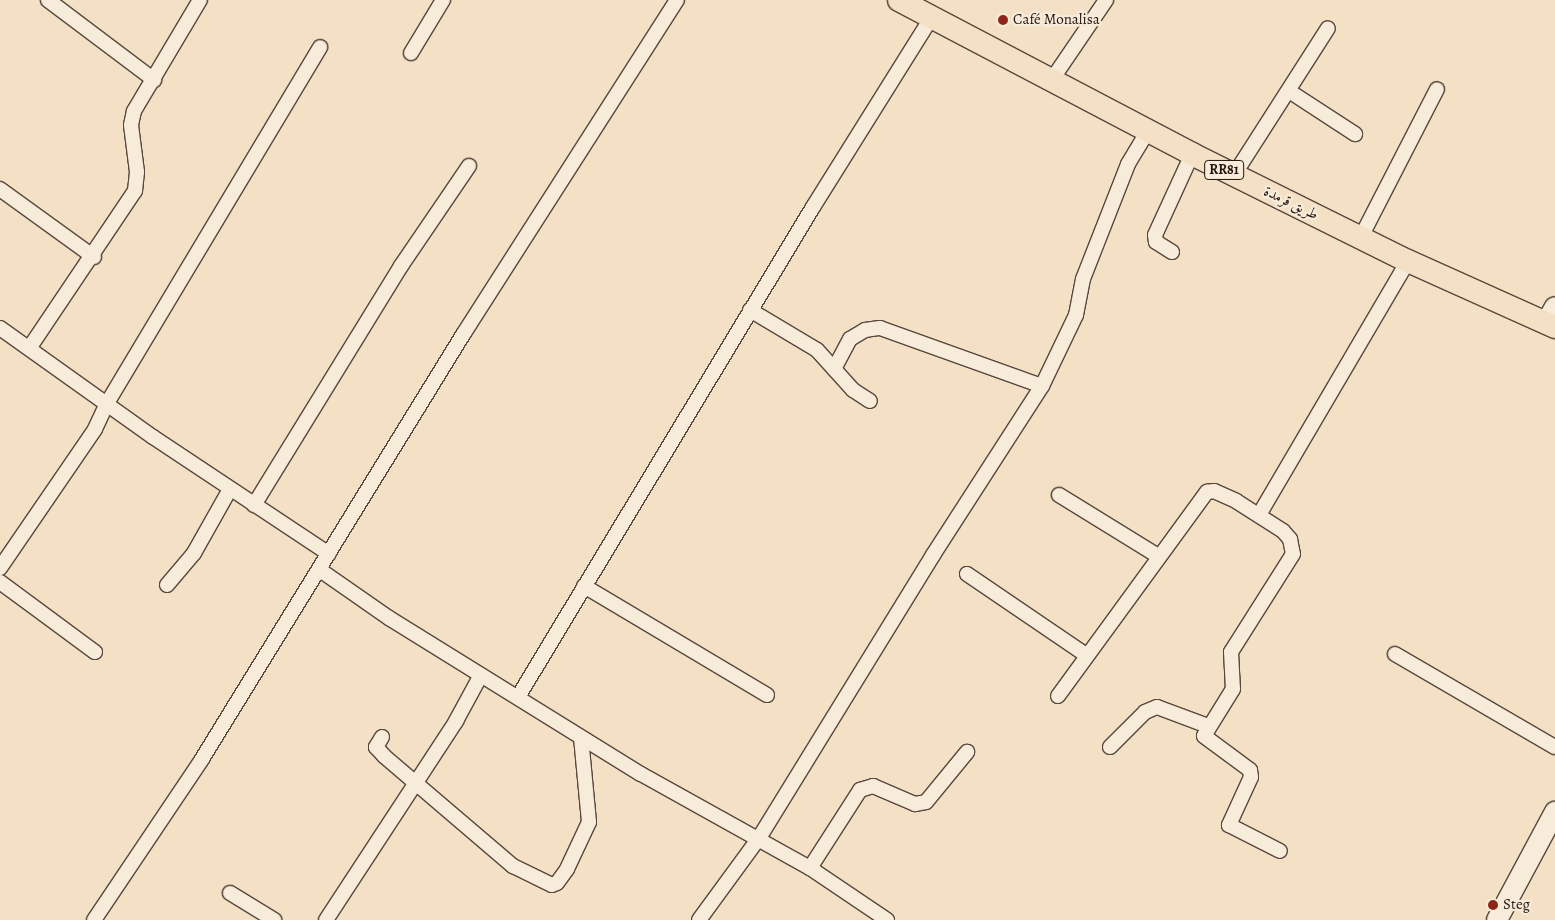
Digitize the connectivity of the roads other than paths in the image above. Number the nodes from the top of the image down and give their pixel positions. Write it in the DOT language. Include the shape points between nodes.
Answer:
graph roads {
  1 [pos="48,0"];
  2 [pos="200,0"];
  3 [pos="443,0"];
  4 [pos="677,0"];
  5 [pos="899,0"];
  6 [pos="1106,0"];
  7 [pos="931,18"];
  8 [pos="1328,28"];
  9 [pos="320,47"];
  10 [pos="411,53"];
  11 [pos="154,80"];
  12 [pos="1051,81"];
  13 [pos="1437,89"];
  14 [pos="1289,91"];
  15 [pos="1148,131"];
  16 [pos="1355,134"];
  17 [pos="1192,154"];
  18 [pos="469,166"];
  19 [pos="1234,174"];
  20 [pos="0,189"];
  21 [pos="1361,237"];
  22 [pos="1172,252"];
  23 [pos="94,257"];
  24 [pos="1408,261"];
  25 [pos="750,310"];
  26 [pos="1552,319"];
  27 [pos="0,328"];
  28 [pos="30,348"];
  29 [pos="834,369"];
  30 [pos="1042,386"];
  31 [pos="870,401"];
  32 [pos="106,405"];
  33 [pos="230,489"];
  34 [pos="1059,495"];
  35 [pos="254,505"];
  36 [pos="1259,515"];
  37 [pos="329,554"];
  38 [pos="1158,556"];
  39 [pos="0,568"];
  40 [pos="320,570"];
  41 [pos="967,574"];
  42 [pos="0,582"];
  43 [pos="167,585"];
  44 [pos="584,586"];
  45 [pos="95,652"];
  46 [pos="1394,654"];
  47 [pos="1086,655"];
  48 [pos="481,675"];
  49 [pos="767,694"];
  50 [pos="1058,696"];
  51 [pos="518,697"];
  52 [pos="1208,726"];
  53 [pos="382,737"];
  54 [pos="581,737"];
  55 [pos="1110,747"];
  56 [pos="1555,747"];
  57 [pos="967,752"];
  58 [pos="416,780"];
  59 [pos="1555,812"];
  60 [pos="759,838"];
  61 [pos="1280,851"];
  62 [pos="810,868"];
  63 [pos="230,893"];
  64 [pos="94,920"];
  65 [pos="274,920"];
  66 [pos="326,920"];
  67 [pos="699,920"];
  68 [pos="887,920"];
  69 [pos="1497,920"];
  1 -- 11 [label="street"];
  2 -- 11 [label="street"];
  3 -- 10 [label="street"];
  4 -- 37 [label="street" via="464,333"];
  5 -- 7 [label="main road, طريق قرمدة / RR81"];
  6 -- 12 [label="street"];
  7 -- 12 [label="main road, طريق قرمدة / RR81"];
  7 -- 25 [label="street"];
  8 -- 14 [label="street"];
  9 -- 32 [label="street"];
  11 -- 23 [label="street" via="134,112 131,125 137,172 135,191"];
  12 -- 15 [label="main road, طريق قرمدة / RR81"];
  13 -- 21 [label="street"];
  14 -- 16 [label="street"];
  14 -- 19 [label="street"];
  15 -- 17 [label="main road, طريق قرمدة / RR81"];
  15 -- 30 [label="street" via="1128,164 1083,279 1076,315"];
  17 -- 19 [label="main road, طريق قرمدة / RR81"];
  17 -- 22 [label="street" via="1155,235 1156,242"];
  18 -- 35 [label="street" via="401,266"];
  19 -- 21 [label="main road, طريق قرمدة / RR81"];
  20 -- 23 [label="street"];
  21 -- 24 [label="main road, طريق قرمدة / RR81"];
  23 -- 28 [label="street"];
  24 -- 26 [label="main road, طريق قرمدة / RR81"];
  24 -- 36 [label="street"];
  25 -- 29 [label="street" via="808,344"];
  25 -- 44 [label="street"];
  27 -- 28 [label="street"];
  28 -- 32 [label="street"];
  29 -- 30 [label="street" via="850,339 865,330 880,328"];
  29 -- 31 [label="street" via="853,390"];
  30 -- 60 [label="street"];
  32 -- 33 [label="street"];
  32 -- 39 [label="street" via="72,466"];
  33 -- 35 [label="street"];
  33 -- 43 [label="street" via="194,553"];
  34 -- 38 [label="street"];
  35 -- 37 [label="street"];
  36 -- 38 [label="street" via="1222,494 1207,492"];
  36 -- 52 [label="street" via="1284,531 1290,538 1293,554 1231,652 1233,689"];
  37 -- 40 [label="street"];
  38 -- 47 [label="street"];
  40 -- 48 [label="street" via="389,618"];
  40 -- 64 [label="street" via="202,759"];
  41 -- 47 [label="street"];
  42 -- 45 [label="street"];
  44 -- 49 [label="street"];
  44 -- 51 [label="street"];
  46 -- 56 [label="street"];
  47 -- 50 [label="street"];
  48 -- 51 [label="street"];
  48 -- 58 [label="street"];
  51 -- 54 [label="street"];
  52 -- 55 [label="street" via="1157,707 1145,712"];
  52 -- 61 [label="street" via="1205,740 1250,770 1251,776 1229,825"];
  53 -- 58 [label="street" via="376,747"];
  54 -- 58 [label="street" via="589,822 567,869 552,885 513,866"];
  54 -- 60 [label="street" via="641,774"];
  57 -- 62 [label="street" via="926,802 915,804 873,786 860,790"];
  58 -- 66 [label="street"];
  59 -- 69 [label="main road"];
  60 -- 62 [label="street"];
  60 -- 67 [label="street"];
  62 -- 68 [label="street"];
  63 -- 65 [label="street"];
}
